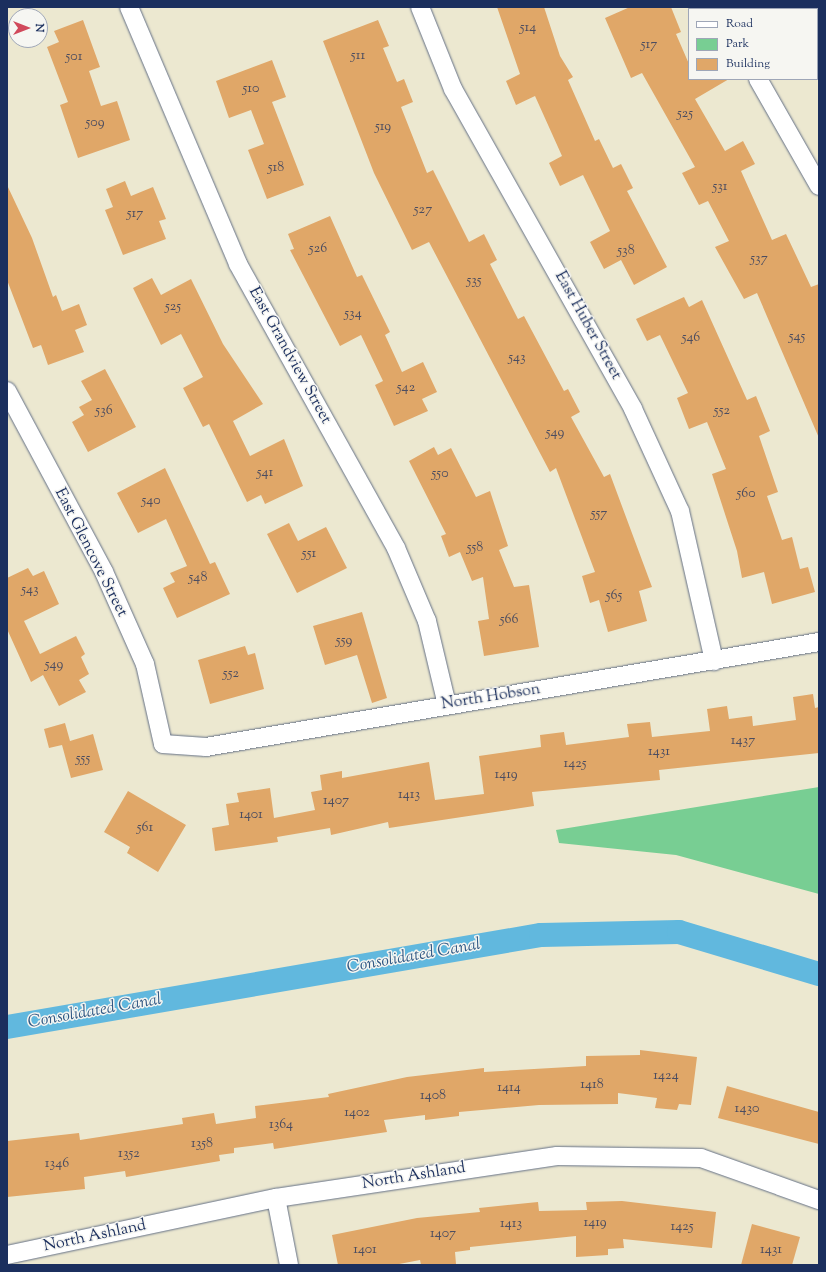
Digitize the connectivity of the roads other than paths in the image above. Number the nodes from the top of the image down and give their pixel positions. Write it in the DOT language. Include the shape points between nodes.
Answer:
graph roads {
  1 [pos="129,7"];
  2 [pos="420,7"];
  3 [pos="759,80"];
  4 [pos="819,186"];
  5 [pos="7,391"];
  6 [pos="819,642"];
  7 [pos="714,661"];
  8 [pos="447,705"];
  9 [pos="163,744"];
  10 [pos="276,1198"];
  11 [pos="819,1200"];
  12 [pos="12,1258"];
  13 [pos="289,1265"];
  1 -- 8 [label="street, East Grandview Street" via="238,264 396,548 427,621"];
  2 -- 7 [label="street, East Huber Street" via="453,89 633,409 677,504"];
  3 -- 4 [label="street"];
  5 -- 9 [label="street, East Glencove Street" via="104,572 145,664"];
  6 -- 7 [label="street, North Hobson"];
  7 -- 8 [label="street, North Hobson"];
  8 -- 9 [label="street, North Hobson" via="206,747"];
  10 -- 11 [label="street, North Ashland" via="557,1156 701,1158"];
  10 -- 12 [label="street, North Ashland"];
  10 -- 13 [label="street"];
}
